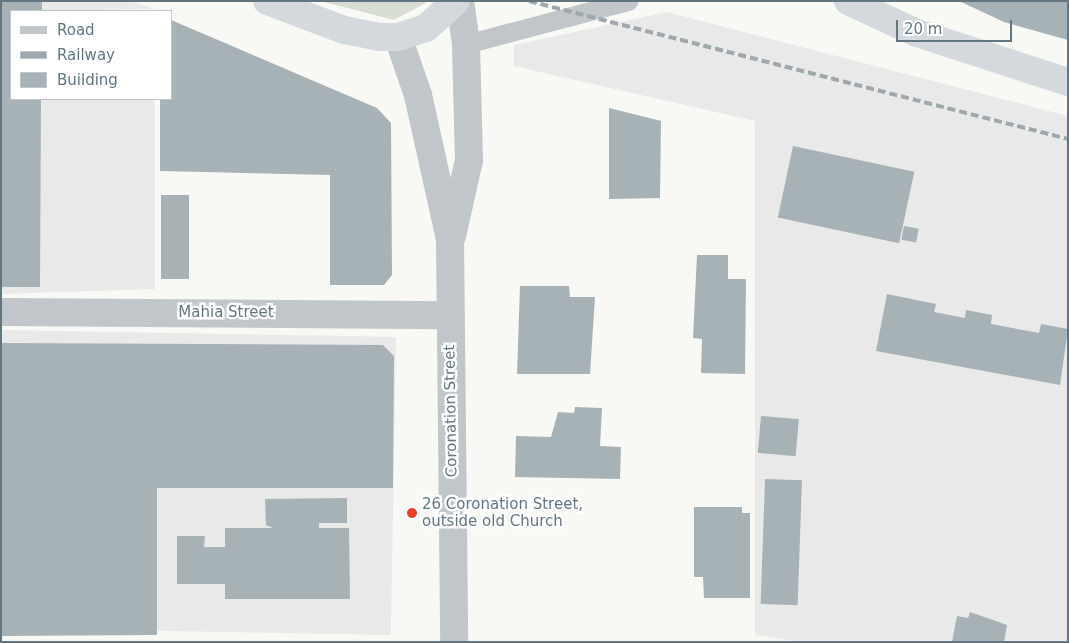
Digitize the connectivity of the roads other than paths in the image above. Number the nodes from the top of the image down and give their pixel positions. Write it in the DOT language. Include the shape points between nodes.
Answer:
graph roads {
  1 [pos="267,1"];
  2 [pos="456,1"];
  3 [pos="460,1"];
  4 [pos="628,1"];
  5 [pos="848,1"];
  6 [pos="398,37"];
  7 [pos="466,44"];
  8 [pos="1068,82"];
  9 [pos="450,240"];
  10 [pos="1,312"];
  11 [pos="450,315"];
  12 [pos="454,642"];
  1 -- 6 [label="highway" via="344,30"];
  2 -- 6 [label="highway" via="426,28"];
  3 -- 7 [label="street, Coronation Street"];
  4 -- 7 [label="lane"];
  5 -- 8 [label="highway" via="917,33"];
  6 -- 9 [label="street, Coronation Street" via="418,95"];
  7 -- 9 [label="street, Coronation Street" via="468,160"];
  9 -- 11 [label="street, Coronation Street"];
  10 -- 11 [label="street, Mahia Street"];
  11 -- 12 [label="street, Coronation Street"];
}
